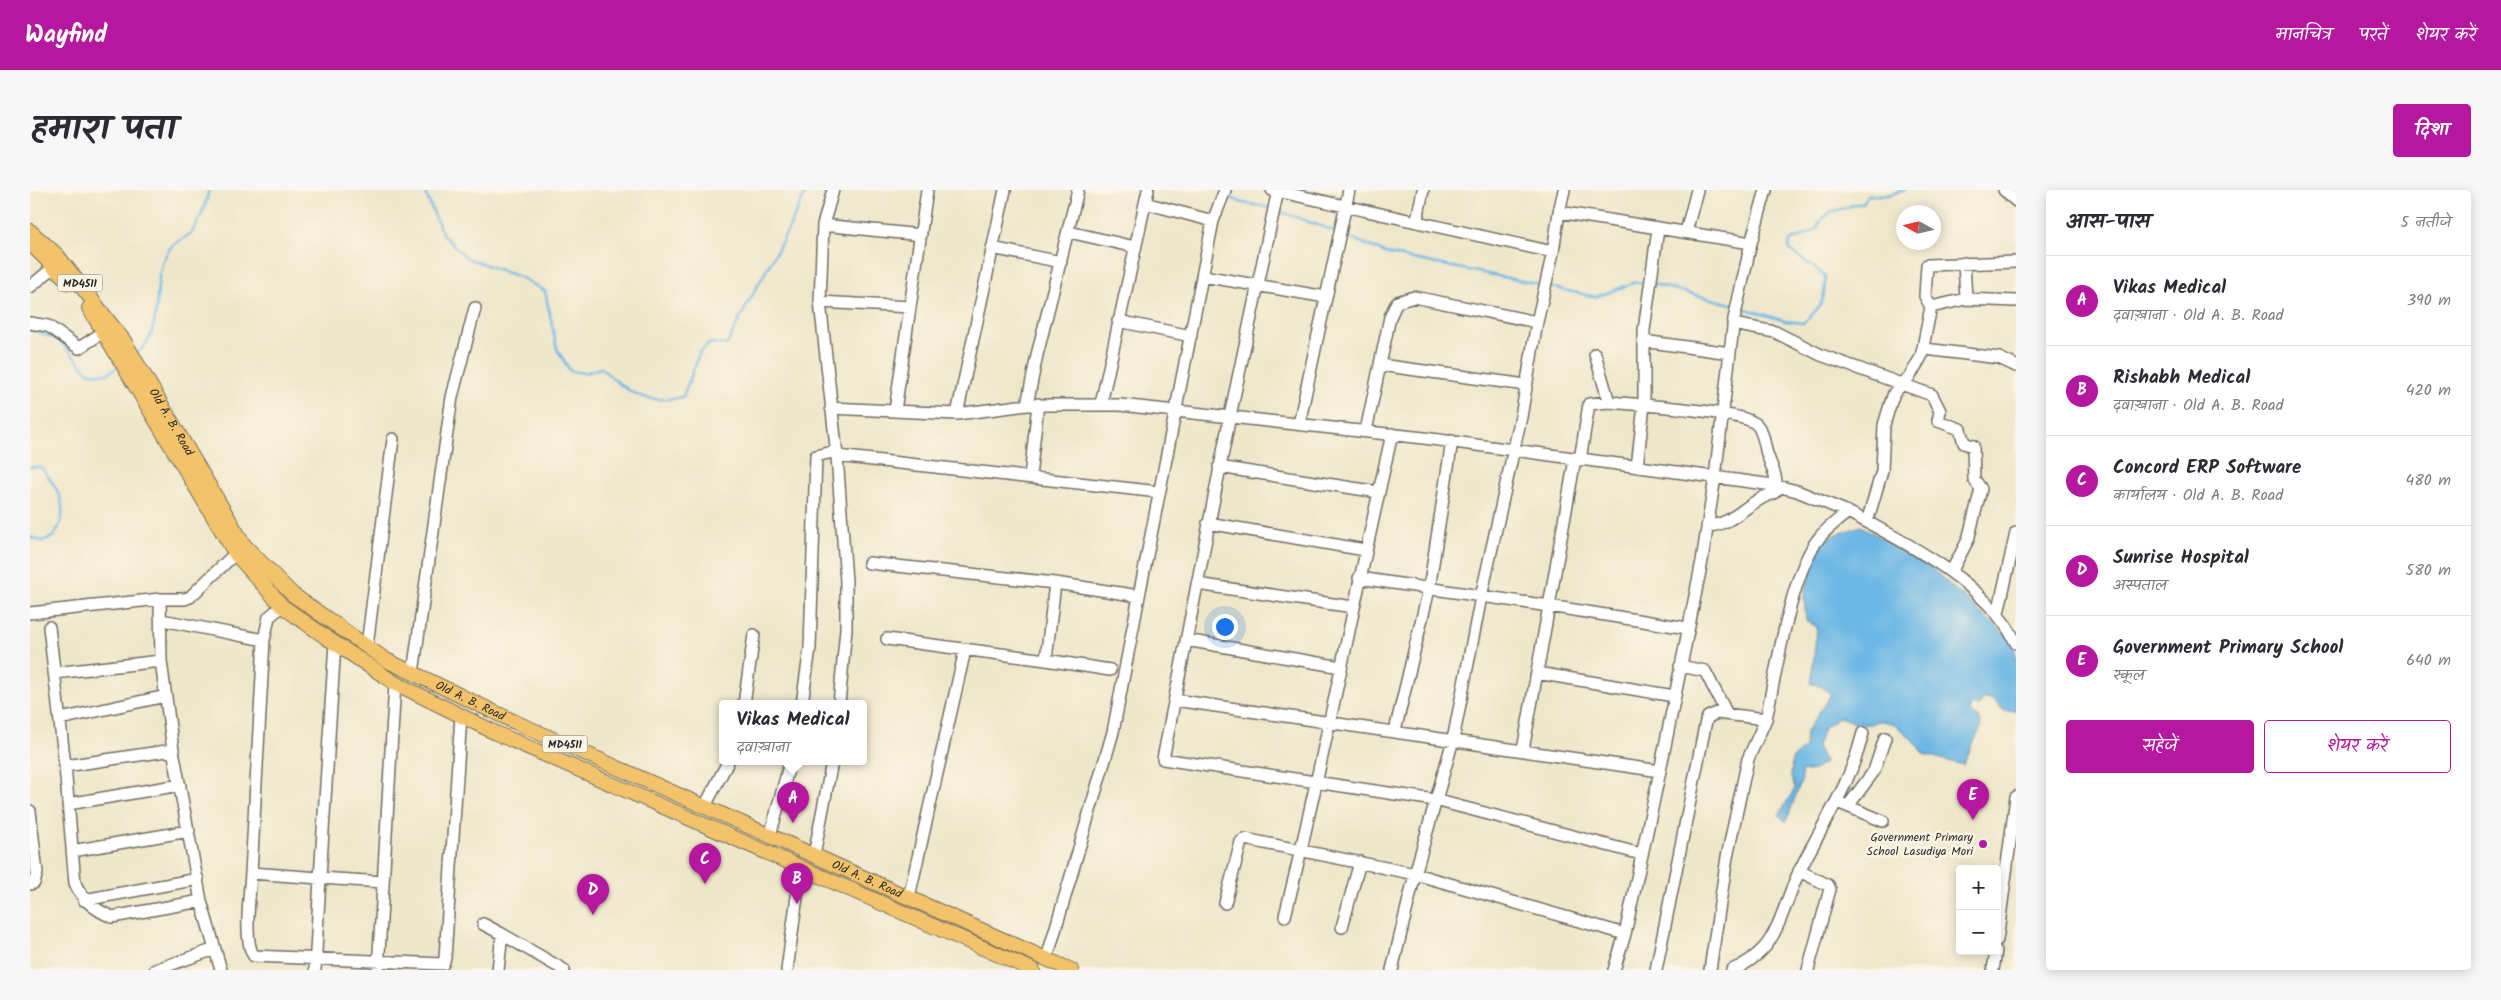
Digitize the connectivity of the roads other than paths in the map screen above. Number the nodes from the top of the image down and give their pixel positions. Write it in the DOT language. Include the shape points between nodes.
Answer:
graph roads {
  1 [pos="833,190"];
  2 [pos="927,190"];
  3 [pos="1005,190"];
  4 [pos="1078,190"];
  5 [pos="1148,190"];
  6 [pos="1349,190"];
  7 [pos="1423,190"];
  8 [pos="1696,190"];
  9 [pos="1766,190"];
  10 [pos="2004,190"];
  11 [pos="1560,191"];
  12 [pos="1224,193"];
  13 [pos="1276,193"];
  14 [pos="2016,202"];
  15 [pos="1145,203"];
  16 [pos="1346,206"];
  17 [pos="1559,212"];
  18 [pos="1417,220"];
  19 [pos="1213,221"];
  20 [pos="824,225"];
  21 [pos="1658,228"];
  22 [pos="30,231"];
  23 [pos="1069,232"];
  24 [pos="1686,232"];
  25 [pos="921,235"];
  26 [pos="30,243"];
  27 [pos="1751,243"];
  28 [pos="1135,247"];
  29 [pos="992,248"];
  30 [pos="1553,252"];
  31 [pos="1061,262"];
  32 [pos="2016,262"];
  33 [pos="1964,263"];
  34 [pos="54,267"];
  35 [pos="1203,276"];
  36 [pos="1258,285"];
  37 [pos="30,287"];
  38 [pos="1326,297"];
  39 [pos="1966,299"];
  40 [pos="2016,301"];
  41 [pos="820,302"];
  42 [pos="910,307"];
  43 [pos="1931,307"];
  44 [pos="475,308"];
  45 [pos="1118,321"];
  46 [pos="1536,322"];
  47 [pos="1733,322"];
  48 [pos="30,323"];
  49 [pos="105,331"];
  50 [pos="1191,336"];
  51 [pos="1643,341"];
  52 [pos="119,344"];
  53 [pos="1925,349"];
  54 [pos="1730,353"];
  55 [pos="1595,354"];
  56 [pos="1380,365"];
  57 [pos="2016,366"];
  58 [pos="1901,383"];
  59 [pos="1526,386"];
  60 [pos="1609,402"];
  61 [pos="1033,404"];
  62 [pos="1101,404"];
  63 [pos="1644,405"];
  64 [pos="832,408"];
  65 [pos="895,411"];
  66 [pos="1175,411"];
  67 [pos="957,414"];
  68 [pos="1722,415"];
  69 [pos="1230,416"];
  70 [pos="1299,424"];
  71 [pos="1366,431"];
  72 [pos="1392,434"];
  73 [pos="393,439"];
  74 [pos="1452,441"];
  75 [pos="1512,451"];
  76 [pos="837,454"];
  77 [pos="1577,459"];
  78 [pos="1219,467"];
  79 [pos="1637,467"];
  80 [pos="1030,477"];
  81 [pos="1715,477"];
  82 [pos="1776,486"];
  83 [pos="1159,492"];
  84 [pos="1378,492"];
  85 [pos="1848,512"];
  86 [pos="1867,522"];
  87 [pos="1208,523"];
  88 [pos="1707,526"];
  89 [pos="2016,533"];
  90 [pos="240,549"];
  91 [pos="1365,550"];
  92 [pos="869,563"];
  93 [pos="1951,572"];
  94 [pos="1359,578"];
  95 [pos="1055,583"];
  96 [pos="1196,584"];
  97 [pos="1428,589"];
  98 [pos="1139,596"];
  99 [pos="1481,598"];
  100 [pos="160,599"];
  101 [pos="282,606"];
  102 [pos="1549,606"];
  103 [pos="1353,607"];
  104 [pos="1998,613"];
  105 [pos="30,614"];
  106 [pos="2016,618"];
  107 [pos="162,620"];
  108 [pos="2005,624"];
  109 [pos="49,628"];
  110 [pos="1687,628"];
  111 [pos="754,635"];
  112 [pos="887,639"];
  113 [pos="264,640"];
  114 [pos="1186,640"];
  115 [pos="335,643"];
  116 [pos="2016,643"];
  117 [pos="367,646"];
  118 [pos="965,650"];
  119 [pos="1046,660"];
  120 [pos="161,661"];
  121 [pos="1680,666"];
  122 [pos="1341,667"];
  123 [pos="1110,670"];
  124 [pos="54,673"];
  125 [pos="413,673"];
  126 [pos="1537,673"];
  127 [pos="395,683"];
  128 [pos="166,696"];
  129 [pos="1674,696"];
  130 [pos="745,700"];
  131 [pos="803,700"];
  132 [pos="839,700"];
  133 [pos="1175,700"];
  134 [pos="1727,714"];
  135 [pos="460,716"];
  136 [pos="60,719"];
  137 [pos="1766,719"];
  138 [pos="517,723"];
  139 [pos="1330,723"];
  140 [pos="1395,731"];
  141 [pos="1863,733"];
  142 [pos="508,738"];
  143 [pos="1886,738"];
  144 [pos="1453,740"];
  145 [pos="173,750"];
  146 [pos="1523,750"];
  147 [pos="726,765"];
  148 [pos="789,765"];
  149 [pos="831,765"];
  150 [pos="65,766"];
  151 [pos="1660,770"];
  152 [pos="1315,782"];
  153 [pos="180,785"];
  154 [pos="2016,797"];
  155 [pos="1435,800"];
  156 [pos="68,804"];
  157 [pos="1843,804"];
  158 [pos="705,806"];
  159 [pos="30,811"];
  160 [pos="1883,821"];
  161 [pos="189,831"];
  162 [pos="770,836"];
  163 [pos="1302,850"];
  164 [pos="72,851"];
  165 [pos="1641,854"];
  166 [pos="814,856"];
  167 [pos="1360,862"];
  168 [pos="801,867"];
  169 [pos="1799,871"];
  170 [pos="251,873"];
  171 [pos="1415,874"];
  172 [pos="320,878"];
  173 [pos="198,879"];
  174 [pos="383,882"];
  175 [pos="30,884"];
  176 [pos="909,898"];
  177 [pos="84,900"];
  178 [pos="201,901"];
  179 [pos="1225,903"];
  180 [pos="2001,910"];
  181 [pos="1285,916"];
  182 [pos="483,924"];
  183 [pos="1342,927"];
  184 [pos="502,934"];
  185 [pos="1625,934"];
  186 [pos="215,949"];
  187 [pos="1995,955"];
  188 [pos="316,957"];
  189 [pos="1047,958"];
  190 [pos="378,965"];
  191 [pos="155,970"];
  192 [pos="220,970"];
  193 [pos="315,970"];
  194 [pos="498,970"];
  195 [pos="564,970"];
  196 [pos="787,970"];
  197 [pos="1033,970"];
  198 [pos="1071,970"];
  199 [pos="1392,970"];
  200 [pos="1614,970"];
  201 [pos="1656,970"];
  202 [pos="1710,970"];
  203 [pos="1732,970"];
  204 [pos="1808,970"];
  205 [pos="1993,970"];
  1 -- 20 [label="street"];
  2 -- 25 [label="street"];
  3 -- 29 [label="street"];
  4 -- 23 [label="street"];
  5 -- 15 [label="street"];
  6 -- 16 [label="street"];
  7 -- 18 [label="street"];
  8 -- 24 [label="street"];
  9 -- 27 [label="street"];
  10 -- 14 [label="street"];
  11 -- 17 [label="street"];
  12 -- 19 [label="street"];
  13 -- 16 [label="street"];
  13 -- 36 [label="street"];
  15 -- 19 [label="street"];
  15 -- 28 [label="street"];
  16 -- 18 [label="street"];
  16 -- 38 [label="street"];
  17 -- 21 [label="street"];
  17 -- 30 [label="street"];
  18 -- 30 [label="street"];
  19 -- 35 [label="street"];
  20 -- 25 [label="street"];
  20 -- 41 [label="street"];
  21 -- 24 [label="street"];
  21 -- 51 [label="street"];
  22 -- 52 [label="main road, Old A. B. Road / MD4511" via="57,255"];
  23 -- 28 [label="street"];
  23 -- 31 [label="street"];
  24 -- 27 [label="street"];
  25 -- 42 [label="street"];
  26 -- 34 [label="main road, Old A. B. Road / MD4511"];
  27 -- 47 [label="street"];
  28 -- 45 [label="street"];
  29 -- 31 [label="street"];
  29 -- 67 [label="street"];
  30 -- 46 [label="street"];
  31 -- 61 [label="street" via="1037,355"];
  32 -- 33 [label="street"];
  33 -- 39 [label="street"];
  33 -- 43 [label="street" via="1926,266 1925,296"];
  34 -- 37 [label="street"];
  34 -- 49 [label="main road, Old A. B. Road / MD4511" via="79,293"];
  35 -- 36 [label="street"];
  35 -- 50 [label="street"];
  36 -- 38 [label="street"];
  36 -- 69 [label="street"];
  38 -- 70 [label="street"];
  39 -- 40 [label="street"];
  39 -- 43 [label="street"];
  41 -- 42 [label="street"];
  41 -- 64 [label="street"];
  42 -- 65 [label="street"];
  43 -- 53 [label="street"];
  44 -- 125 [label="street" via="452,397"];
  45 -- 50 [label="street"];
  45 -- 62 [label="street"];
  46 -- 56 [label="street" via="1414,297 1405,299 1397,302 1390,317"];
  46 -- 59 [label="street"];
  47 -- 54 [label="street"];
  47 -- 58 [label="street" via="1775,332 1821,355"];
  48 -- 49 [label="street" via="48,326 79,348"];
  49 -- 52 [label="main road, Old A. B. Road / MD4511"];
  50 -- 66 [label="street"];
  51 -- 54 [label="street"];
  51 -- 63 [label="street"];
  52 -- 90 [label="main road, Old A. B. Road / MD4511"];
  53 -- 57 [label="street" via="1998,358"];
  53 -- 58 [label="street" via="1910,376"];
  54 -- 68 [label="street"];
  55 -- 60 [label="street"];
  56 -- 59 [label="street"];
  56 -- 71 [label="street"];
  58 -- 86 [label="street" via="1894,393 1887,416 1882,471"];
  58 -- 93 [label="street" via="1932,395 1940,411 1938,421 1960,429 1964,443 1975,450 1974,479 1980,486 1980,499 1968,540"];
  59 -- 75 [label="street"];
  60 -- 63 [label="street"];
  60 -- 77 [label="street" via="1589,404"];
  61 -- 62 [label="street"];
  61 -- 67 [label="street"];
  61 -- 80 [label="street"];
  62 -- 66 [label="street"];
  63 -- 68 [label="street"];
  63 -- 79 [label="street"];
  64 -- 65 [label="street"];
  64 -- 76 [label="street"];
  65 -- 67 [label="street"];
  66 -- 69 [label="street"];
  66 -- 83 [label="street"];
  68 -- 81 [label="street"];
  68 -- 82 [label="street" via="1741,417 1756,424 1766,443"];
  69 -- 70 [label="street"];
  69 -- 78 [label="street"];
  70 -- 71 [label="street"];
  71 -- 72 [label="street"];
  72 -- 74 [label="street"];
  72 -- 84 [label="street"];
  73 -- 117 [label="street"];
  74 -- 75 [label="street"];
  74 -- 97 [label="street"];
  75 -- 77 [label="street"];
  75 -- 99 [label="street"];
  76 -- 80 [label="street"];
  76 -- 131 [label="street" via="816,456 810,648"];
  76 -- 132 [label="street" via="846,581 846,629"];
  77 -- 79 [label="street"];
  77 -- 102 [label="street"];
  78 -- 84 [label="street"];
  78 -- 87 [label="street"];
  79 -- 81 [label="street"];
  80 -- 83 [label="street"];
  81 -- 82 [label="street"];
  81 -- 88 [label="street"];
  82 -- 85 [label="street"];
  82 -- 88 [label="street" via="1773,494 1747,507 1729,522"];
  83 -- 98 [label="street"];
  84 -- 91 [label="street"];
  85 -- 86 [label="street"];
  85 -- 137 [label="street" via="1819,537 1804,564"];
  86 -- 93 [label="street"];
  87 -- 91 [label="street"];
  87 -- 96 [label="street"];
  88 -- 110 [label="street"];
  89 -- 104 [label="street"];
  90 -- 100 [label="street" via="190,597"];
  90 -- 101 [label="main road, Old A. B. Road / MD4511"];
  90 -- 117 [label="main road, Old A. B. Road / MD4511" via="292,594"];
  91 -- 94 [label="street"];
  92 -- 95 [label="street"];
  93 -- 104 [label="street"];
  94 -- 97 [label="street"];
  94 -- 103 [label="street"];
  95 -- 98 [label="street"];
  95 -- 119 [label="street"];
  96 -- 103 [label="street"];
  96 -- 114 [label="street"];
  97 -- 99 [label="street"];
  97 -- 140 [label="street"];
  98 -- 189 [label="street" via="1113,732"];
  99 -- 102 [label="street"];
  99 -- 144 [label="street"];
  100 -- 105 [label="street"];
  100 -- 107 [label="street"];
  101 -- 113 [label="street" via="269,617"];
  101 -- 115 [label="main road, Old A. B. Road / MD4511"];
  102 -- 110 [label="street"];
  102 -- 126 [label="street"];
  103 -- 122 [label="street"];
  104 -- 108 [label="street"];
  106 -- 108 [label="street"];
  107 -- 113 [label="street"];
  107 -- 120 [label="street"];
  108 -- 116 [label="street"];
  109 -- 124 [label="street"];
  110 -- 121 [label="street"];
  111 -- 130 [label="street"];
  112 -- 118 [label="street"];
  113 -- 170 [label="street"];
  114 -- 122 [label="street"];
  114 -- 133 [label="street"];
  115 -- 127 [label="main road, Old A. B. Road / MD4511"];
  115 -- 172 [label="street"];
  117 -- 125 [label="main road, Old A. B. Road / MD4511"];
  118 -- 119 [label="street"];
  118 -- 176 [label="street"];
  119 -- 123 [label="street"];
  120 -- 124 [label="street"];
  120 -- 128 [label="street"];
  121 -- 129 [label="street"];
  121 -- 134 [label="street" via="1705,671"];
  122 -- 139 [label="street"];
  124 -- 136 [label="street"];
  125 -- 138 [label="main road, Old A. B. Road / MD4511"];
  126 -- 129 [label="street"];
  126 -- 146 [label="street"];
  127 -- 135 [label="main road, Old A. B. Road / MD4511"];
  127 -- 174 [label="street"];
  128 -- 136 [label="street"];
  128 -- 145 [label="street"];
  129 -- 151 [label="street"];
  133 -- 139 [label="street"];
  133 -- 152 [label="street" via="1163,759"];
  134 -- 137 [label="street"];
  134 -- 201 [label="street" via="1713,714 1706,721"];
  135 -- 142 [label="main road, Old A. B. Road / MD4511"];
  135 -- 190 [label="street" via="445,961 440,964"];
  136 -- 150 [label="street"];
  137 -- 202 [label="street" via="1748,759 1727,857"];
  138 -- 142 [label="main road"];
  138 -- 158 [label="main road, Old A. B. Road / MD4511"];
  139 -- 140 [label="street"];
  139 -- 152 [label="street"];
  140 -- 144 [label="street"];
  141 -- 157 [label="street"];
  142 -- 168 [label="main road, Old A. B. Road / MD4511"];
  143 -- 157 [label="street" via="1874,771"];
  144 -- 146 [label="street"];
  144 -- 155 [label="street"];
  145 -- 150 [label="street"];
  145 -- 153 [label="street"];
  146 -- 151 [label="street"];
  147 -- 158 [label="street"];
  148 -- 162 [label="street"];
  149 -- 166 [label="street"];
  150 -- 156 [label="street"];
  151 -- 165 [label="street"];
  152 -- 155 [label="street"];
  152 -- 163 [label="street"];
  153 -- 156 [label="street"];
  153 -- 161 [label="street"];
  154 -- 180 [label="street"];
  155 -- 165 [label="street"];
  155 -- 171 [label="street"];
  156 -- 164 [label="street"];
  157 -- 160 [label="street"];
  157 -- 169 [label="street"];
  158 -- 162 [label="main road, Old A. B. Road / MD4511"];
  159 -- 175 [label="street" via="37,873 34,883"];
  161 -- 164 [label="street"];
  161 -- 173 [label="street"];
  162 -- 166 [label="main road, Old A. B. Road / MD4511"];
  163 -- 167 [label="street"];
  163 -- 179 [label="street" via="1245,839 1241,842"];
  163 -- 181 [label="street"];
  164 -- 177 [label="street" via="75,883"];
  165 -- 185 [label="street"];
  166 -- 176 [label="main road, Old A. B. Road / MD4511"];
  167 -- 171 [label="street"];
  167 -- 183 [label="street"];
  168 -- 196 [label="street"];
  168 -- 197 [label="main road, Old A. B. Road / MD4511"];
  169 -- 203 [label="street" via="1764,948"];
  169 -- 204 [label="street" via="1830,889"];
  170 -- 172 [label="street"];
  170 -- 188 [label="street" via="248,919 252,953 261,958"];
  171 -- 185 [label="street"];
  171 -- 199 [label="street"];
  172 -- 174 [label="street"];
  172 -- 188 [label="street"];
  173 -- 177 [label="street"];
  173 -- 178 [label="street"];
  174 -- 190 [label="street"];
  176 -- 189 [label="main road, Old A. B. Road / MD4511"];
  177 -- 178 [label="street" via="112,917"];
  178 -- 186 [label="street"];
  182 -- 184 [label="street"];
  184 -- 194 [label="street"];
  184 -- 195 [label="street"];
  185 -- 200 [label="street"];
  186 -- 191 [label="street"];
  186 -- 192 [label="street"];
  187 -- 205 [label="street"];
  188 -- 190 [label="street"];
  188 -- 193 [label="street"];
  189 -- 198 [label="main road, Old A. B. Road / MD4511"];
}
